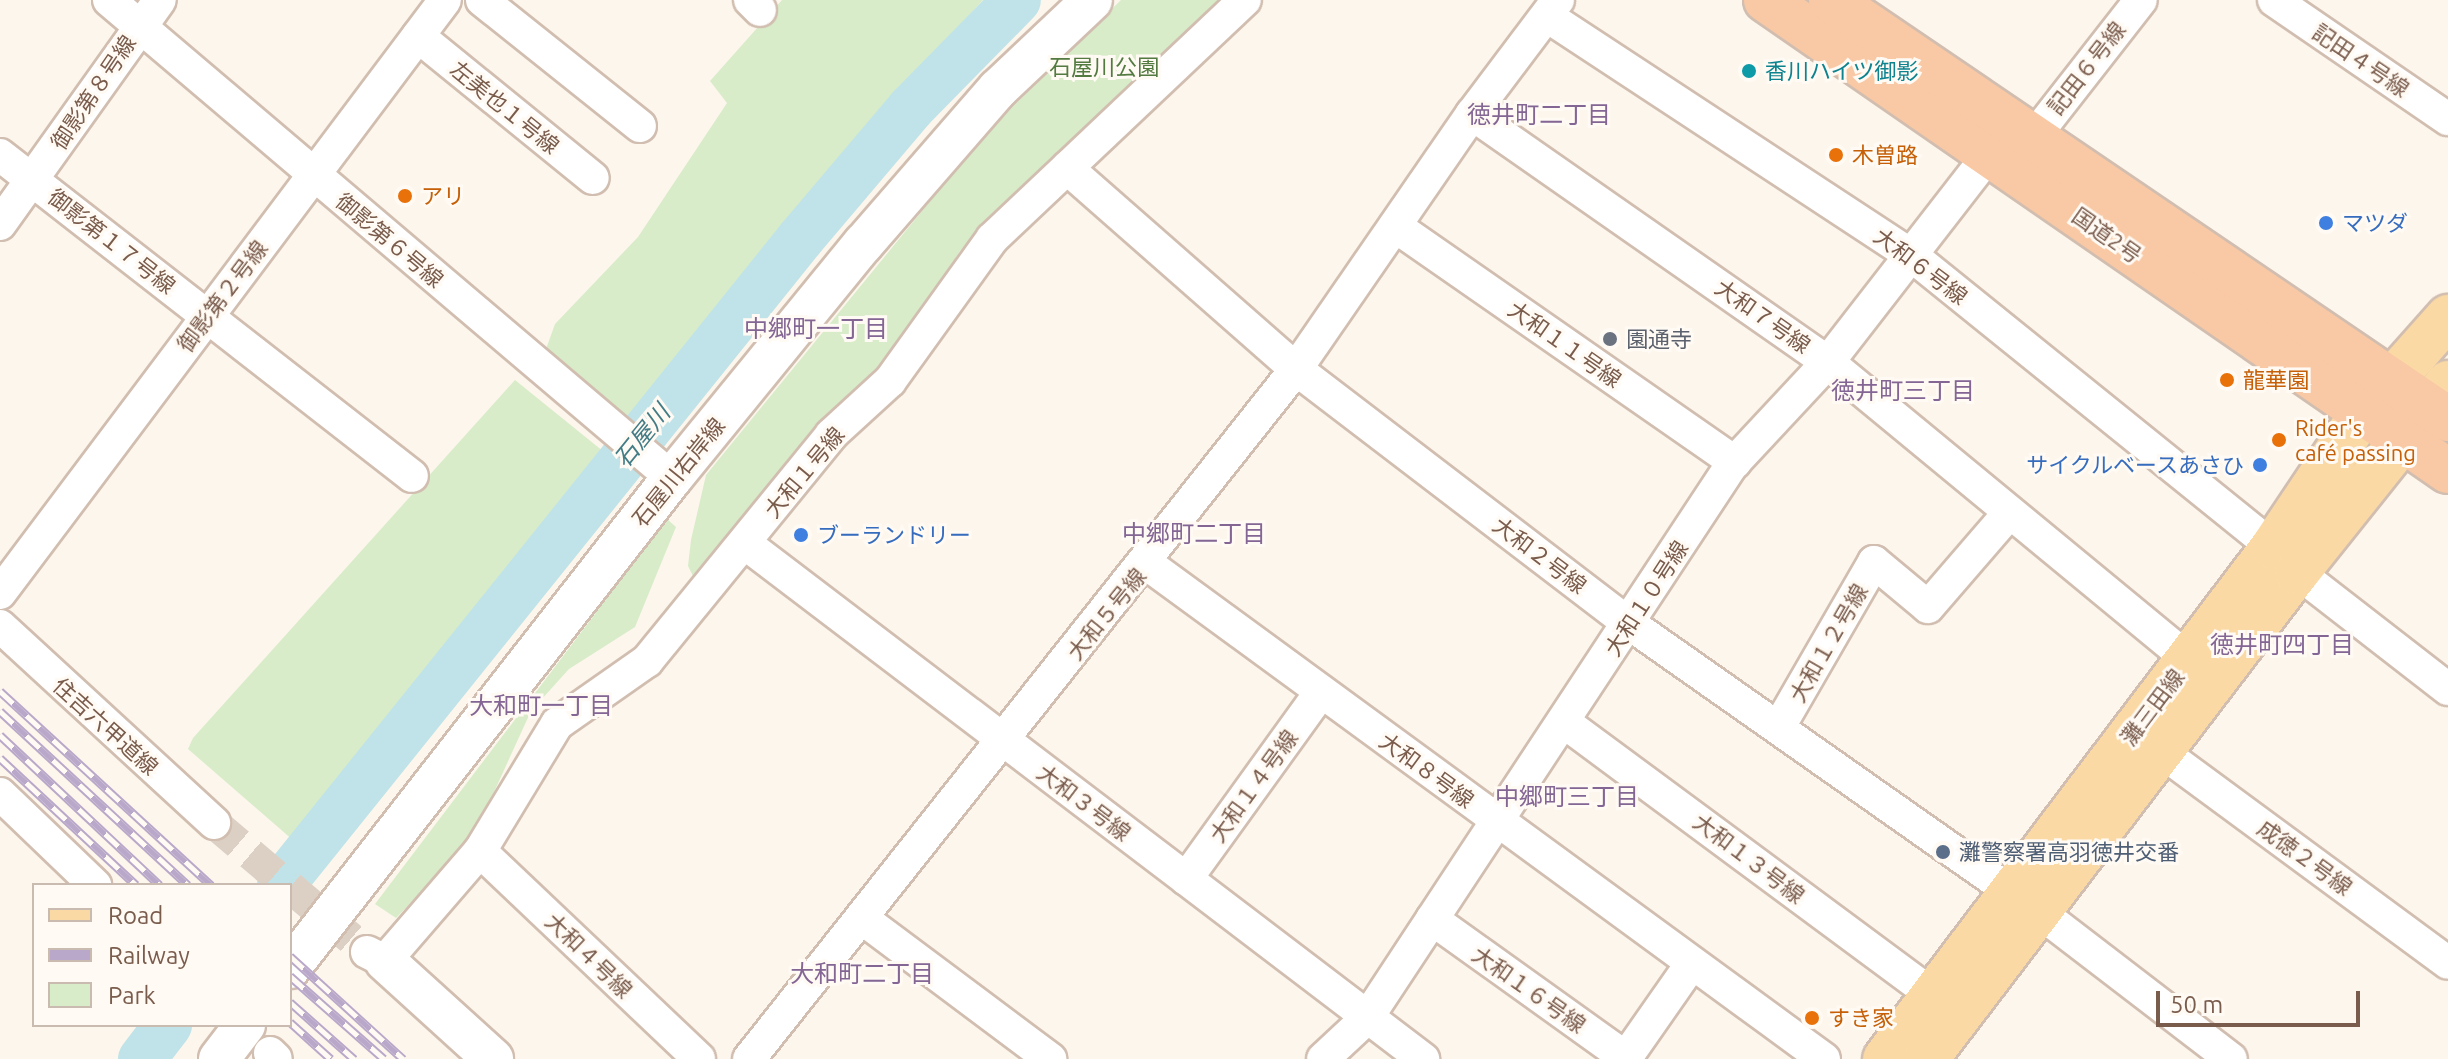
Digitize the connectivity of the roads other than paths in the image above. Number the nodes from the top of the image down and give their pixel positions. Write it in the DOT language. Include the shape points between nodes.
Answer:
graph roads {
  1 [pos="109,0"];
  2 [pos="160,0"];
  3 [pos="445,0"];
  4 [pos="482,0"];
  5 [pos="1092,0"];
  6 [pos="1245,0"];
  7 [pos="1766,0"];
  8 [pos="1831,0"];
  9 [pos="2141,0"];
  10 [pos="2274,0"];
  11 [pos="1553,8"];
  12 [pos="139,26"];
  13 [pos="418,36"];
  14 [pos="1472,114"];
  15 [pos="2448,119"];
  16 [pos="640,126"];
  17 [pos="2033,138"];
  18 [pos="1990,153"];
  19 [pos="0,155"];
  20 [pos="1067,168"];
  21 [pos="313,174"];
  22 [pos="593,178"];
  23 [pos="33,180"];
  24 [pos="0,224"];
  25 [pos="1395,226"];
  26 [pos="1911,255"];
  27 [pos="207,316"];
  28 [pos="2448,317"];
  29 [pos="1828,362"];
  30 [pos="1296,369"];
  31 [pos="2392,380"];
  32 [pos="2442,403"];
  33 [pos="2362,414"];
  34 [pos="2400,439"];
  35 [pos="1735,462"];
  36 [pos="661,468"];
  37 [pos="2448,471"];
  38 [pos="412,476"];
  39 [pos="2009,513"];
  40 [pos="746,544"];
  41 [pos="2285,560"];
  42 [pos="1146,563"];
  43 [pos="0,593"];
  44 [pos="1630,624"];
  45 [pos="0,626"];
  46 [pos="2188,659"];
  47 [pos="2448,689"];
  48 [pos="1321,692"];
  49 [pos="1564,722"];
  50 [pos="1780,725"];
  51 [pos="1004,741"];
  52 [pos="2162,752"];
  53 [pos="0,794"];
  54 [pos="1497,822"];
  55 [pos="214,823"];
  56 [pos="480,851"];
  57 [pos="1186,879"];
  58 [pos="93,883"];
  59 [pos="2024,902"];
  60 [pos="863,919"];
  61 [pos="1432,919"];
  62 [pos="376,957"];
  63 [pos="1692,963"];
  64 [pos="2448,963"];
  65 [pos="292,965"];
  66 [pos="1933,995"];
  67 [pos="1367,1018"];
  68 [pos="264,1046"];
  69 [pos="1626,1058"];
  70 [pos="219,1059"];
  71 [pos="493,1059"];
  72 [pos="699,1059"];
  73 [pos="749,1059"];
  74 [pos="1050,1059"];
  75 [pos="1323,1059"];
  76 [pos="1423,1059"];
  77 [pos="1824,1059"];
  78 [pos="1885,1059"];
  79 [pos="1926,1059"];
  80 [pos="2231,1059"];
  1 -- 12 [label="street, 御影第６号線"];
  2 -- 12 [label="street, 御影第８号線"];
  3 -- 13 [label="street, 御影第２号線"];
  4 -- 16 [label="street"];
  5 -- 36 [label="street, 石屋川右岸線" via="943,148"];
  6 -- 20 [label="street, 大和１号線"];
  7 -- 18 [label="highway, 国道2号"];
  8 -- 17 [label="highway, 国道2号"];
  9 -- 17 [label="street, 記田６号線"];
  10 -- 15 [label="street, 記田４号線"];
  11 -- 14 [label="street, 大和５号線"];
  11 -- 26 [label="street, 大和６号線"];
  12 -- 21 [label="street, 御影第６号線"];
  12 -- 23 [label="street, 御影第８号線"];
  13 -- 21 [label="street, 御影第２号線"];
  13 -- 22 [label="street, 左美也１号線"];
  14 -- 25 [label="street, 大和５号線"];
  14 -- 29 [label="street, 大和７号線"];
  17 -- 31 [label="highway, 国道2号"];
  18 -- 26 [label="street, 大和１０号線"];
  18 -- 33 [label="highway, 国道2号"];
  19 -- 23 [label="street, 御影第１７号線"];
  20 -- 30 [label="street, 大和２号線"];
  20 -- 40 [label="street, 大和１号線" via="992,239 890,381 831,435"];
  21 -- 27 [label="street, 御影第２号線"];
  21 -- 36 [label="street, 御影第６号線"];
  23 -- 24 [label="street, 御影第８号線"];
  23 -- 27 [label="street, 御影第１７号線"];
  25 -- 30 [label="street, 大和５号線"];
  25 -- 35 [label="street, 大和１１号線"];
  26 -- 29 [label="street, 大和１０号線"];
  26 -- 41 [label="street, 大和６号線"];
  27 -- 38 [label="street, 御影第１７号線"];
  27 -- 43 [label="street, 御影第２号線"];
  28 -- 31 [label="main road, 灘三田線"];
  29 -- 35 [label="street, 大和１０号線"];
  29 -- 39 [label="street, 大和７号線"];
  30 -- 42 [label="street, 大和５号線"];
  30 -- 44 [label="street, 大和２号線"];
  31 -- 32 [label="highway, 国道2号"];
  31 -- 33 [label="main road, 灘三田線"];
  32 -- 34 [label="main road, 灘三田線"];
  33 -- 34 [label="highway, 国道2号"];
  33 -- 41 [label="main road, 灘三田線"];
  34 -- 37 [label="highway, 国道2号"];
  34 -- 41 [label="main road, 灘三田線"];
  35 -- 44 [label="street, 大和１０号線"];
  36 -- 65 [label="street, 石屋川右岸線"];
  39 -- 46 [label="street, 大和７号線"];
  39 -- 50 [label="street, 大和１２号線" via="1928,607 1874,562"];
  40 -- 51 [label="street, 大和３号線"];
  40 -- 56 [label="street, 大和１号線" via="647,661 557,724"];
  41 -- 46 [label="main road, 灘三田線"];
  41 -- 47 [label="street, 大和６号線"];
  41 -- 52 [label="main road, 灘三田線"];
  42 -- 48 [label="street, 大和８号線"];
  42 -- 51 [label="street, 大和５号線"];
  44 -- 49 [label="street, 大和１０号線"];
  44 -- 50 [label="street, 大和２号線"];
  45 -- 55 [label="street, 住吉六甲道線" via="92,717"];
  46 -- 59 [label="main road, 灘三田線"];
  48 -- 54 [label="street, 大和８号線"];
  48 -- 57 [label="street, 大和１４号線"];
  49 -- 54 [label="street, 大和１０号線"];
  49 -- 66 [label="street, 大和１３号線"];
  50 -- 59 [label="street, 大和２号線"];
  51 -- 57 [label="street, 大和３号線"];
  51 -- 60 [label="street, 大和５号線"];
  52 -- 59 [label="main road, 灘三田線"];
  52 -- 64 [label="street, 成徳２号線"];
  53 -- 58 [label="street"];
  54 -- 61 [label="street, 大和１０号線"];
  54 -- 63 [label="street, 大和８号線"];
  56 -- 62 [label="street, 大和１号線"];
  56 -- 72 [label="street, 大和４号線"];
  57 -- 67 [label="street, 大和３号線"];
  59 -- 66 [label="main road, 灘三田線"];
  59 -- 79 [label="main road, 灘三田線"];
  59 -- 80 [label="street, 大和２号線"];
  60 -- 73 [label="street, 大和５号線"];
  60 -- 74 [label="street"];
  61 -- 67 [label="street, 大和１０号線"];
  61 -- 69 [label="street, 大和１６号線"];
  62 -- 71 [label="street"];
  63 -- 69 [label="street"];
  63 -- 77 [label="street, 大和８号線"];
  66 -- 78 [label="main road, 灘三田線"];
  67 -- 75 [label="street, 大和１０号線"];
  67 -- 76 [label="street, 大和３号線"];
  68 -- 70 [label="street"];
}
